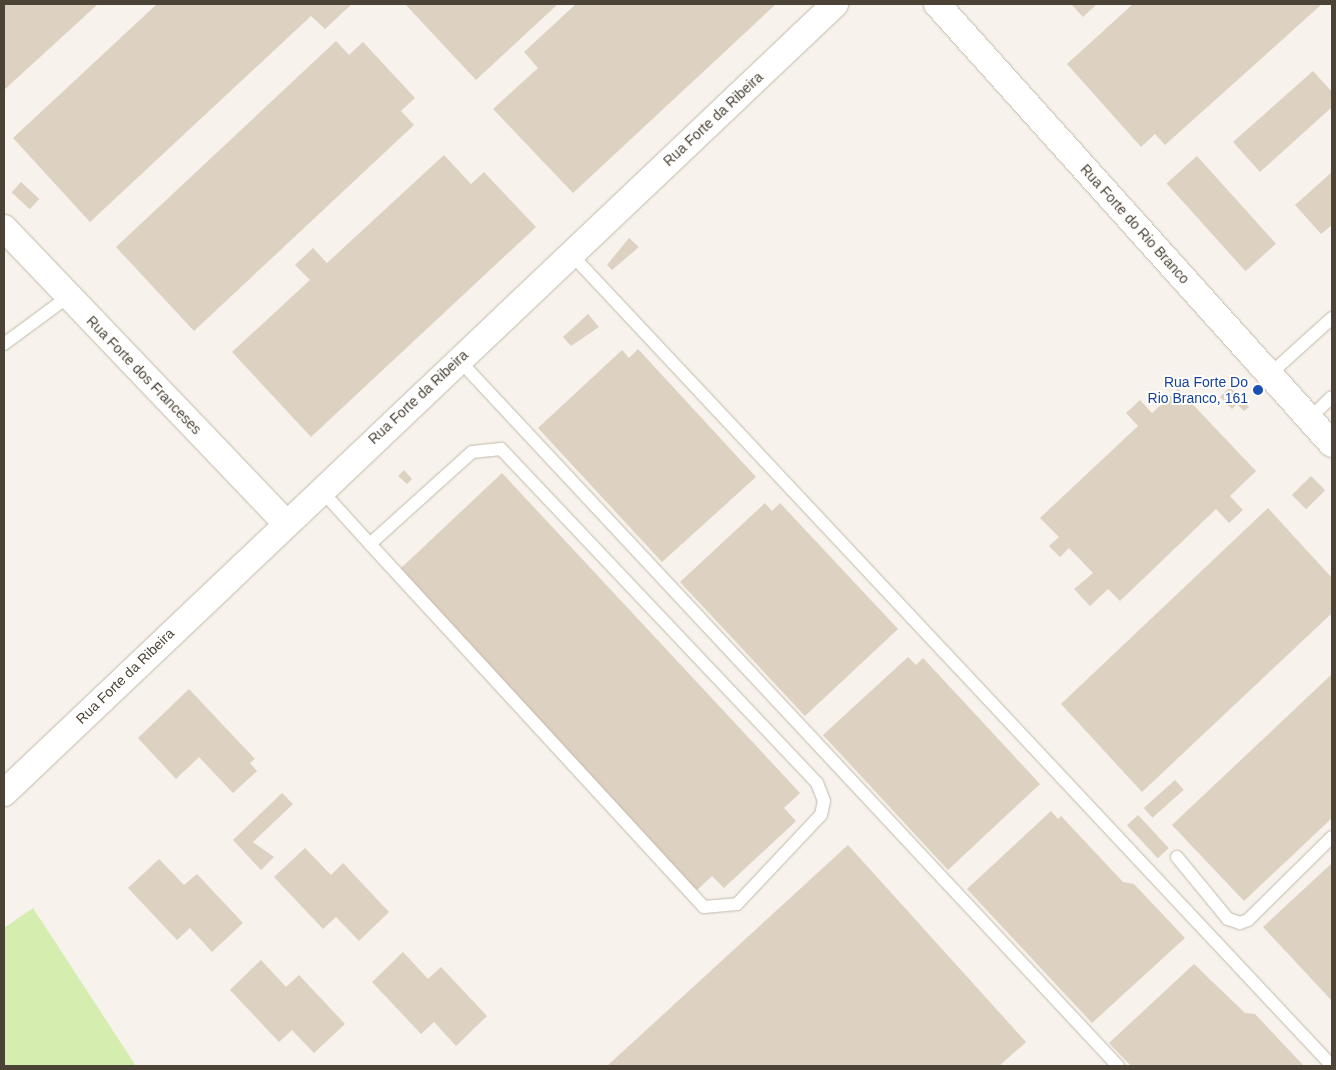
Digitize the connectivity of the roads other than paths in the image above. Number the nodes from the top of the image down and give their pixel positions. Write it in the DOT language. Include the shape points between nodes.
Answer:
graph roads {
  1 [pos="836,4"];
  2 [pos="937,4"];
  3 [pos="4,228"];
  4 [pos="570,253"];
  5 [pos="69,296"];
  6 [pos="1332,318"];
  7 [pos="4,344"];
  8 [pos="458,359"];
  9 [pos="1270,374"];
  10 [pos="1332,397"];
  11 [pos="1310,418"];
  12 [pos="1332,444"];
  13 [pos="320,489"];
  14 [pos="285,522"];
  15 [pos="370,544"];
  16 [pos="4,793"];
  17 [pos="1332,837"];
  18 [pos="1177,857"];
  19 [pos="1118,1066"];
  20 [pos="1332,1066"];
  1 -- 4 [label="street, Rua Forte da Ribeira"];
  2 -- 9 [label="street, Rua Forte do Rio Branco"];
  3 -- 5 [label="street, Rua Forte dos Franceses"];
  4 -- 8 [label="street, Rua Forte da Ribeira"];
  4 -- 20 [label="lane"];
  5 -- 7 [label="lane"];
  5 -- 14 [label="street, Rua Forte dos Franceses"];
  6 -- 9 [label="lane"];
  8 -- 13 [label="street, Rua Forte da Ribeira"];
  8 -- 19 [label="lane"];
  9 -- 11 [label="street, Rua Forte do Rio Branco"];
  10 -- 11 [label="lane"];
  11 -- 12 [label="street, Rua Forte do Rio Branco"];
  13 -- 14 [label="street, Rua Forte da Ribeira"];
  13 -- 15 [label="lane"];
  14 -- 16 [label="street, Rua Forte da Ribeira"];
  15 -- 15 [label="lane" via="704,906 737,904 821,815 824,800 817,783 501,449 472,452"];
  17 -- 18 [label="lane" via="1248,920 1240,923 1228,919"];
}
